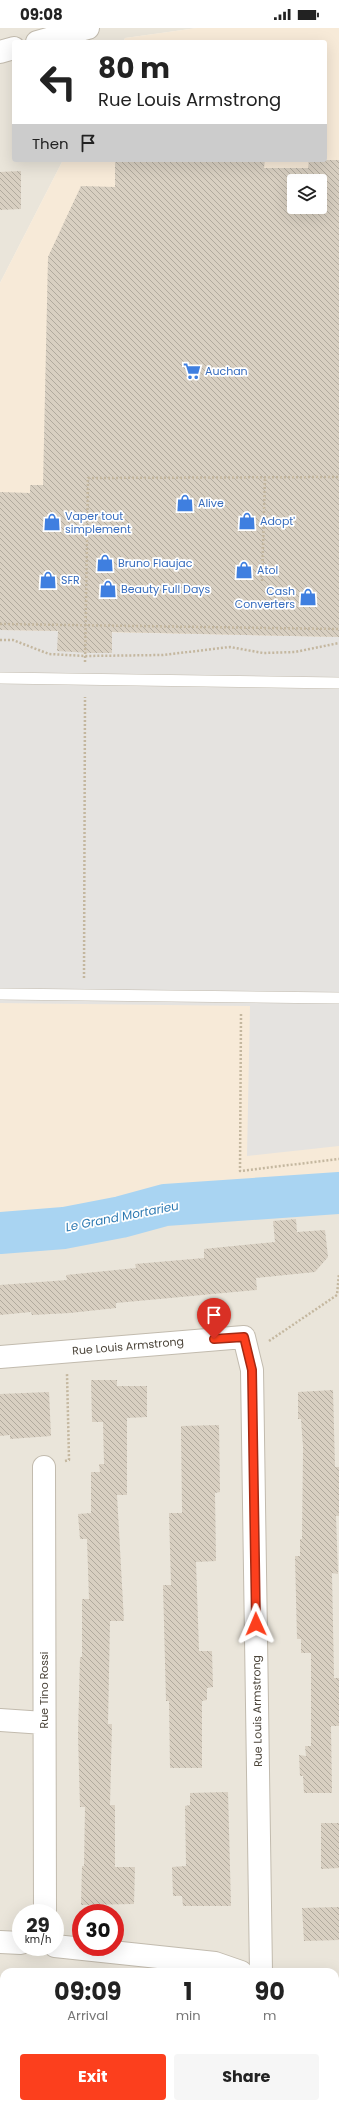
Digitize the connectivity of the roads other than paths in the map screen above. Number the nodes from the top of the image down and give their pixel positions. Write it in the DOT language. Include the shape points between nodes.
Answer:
graph roads {
  1 [pos="88,28"];
  2 [pos="44,40"];
  3 [pos="12,49"];
  4 [pos="0,52"];
  5 [pos="0,678"];
  6 [pos="339,683"];
  7 [pos="0,994"];
  8 [pos="339,998"];
  9 [pos="0,1357"];
  10 [pos="44,1467"];
  11 [pos="0,1720"];
  12 [pos="44,1723"];
  13 [pos="45,1904"];
  14 [pos="0,1942"];
  15 [pos="12,1943"];
  16 [pos="64,1947"];
  17 [pos="214,1968"];
  18 [pos="261,1968"];
  1 -- 2 [label="street"];
  3 -- 4 [label="street"];
  5 -- 6 [label="lane"];
  7 -- 8 [label="lane"];
  9 -- 18 [label="street, Rue Louis Armstrong" via="244,1337 252,1370"];
  10 -- 12 [label="street, Rue Tino Rossi"];
  11 -- 12 [label="street"];
  12 -- 13 [label="street, Rue Tino Rossi"];
  14 -- 15 [label="street"];
  16 -- 17 [label="street"];
}
